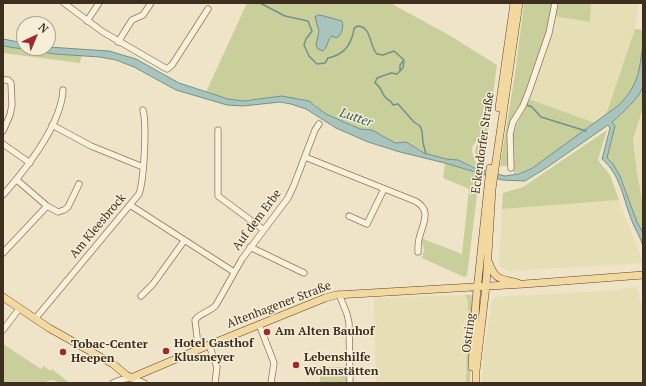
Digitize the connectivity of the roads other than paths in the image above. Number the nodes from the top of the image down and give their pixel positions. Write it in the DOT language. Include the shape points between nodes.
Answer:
graph roads {
  1 [pos="64,3"];
  2 [pos="99,3"];
  3 [pos="151,3"];
  4 [pos="514,3"];
  5 [pos="519,3"];
  6 [pos="555,3"];
  7 [pos="208,9"];
  8 [pos="87,21"];
  9 [pos="118,42"];
  10 [pos="3,80"];
  11 [pos="63,90"];
  12 [pos="143,110"];
  13 [pos="319,124"];
  14 [pos="52,125"];
  15 [pos="218,130"];
  16 [pos="3,131"];
  17 [pos="3,144"];
  18 [pos="305,157"];
  19 [pos="30,163"];
  20 [pos="493,163"];
  21 [pos="143,167"];
  22 [pos="511,168"];
  23 [pos="17,180"];
  24 [pos="79,184"];
  25 [pos="384,189"];
  26 [pos="490,189"];
  27 [pos="3,195"];
  28 [pos="130,205"];
  29 [pos="47,206"];
  30 [pos="349,216"];
  31 [pos="264,230"];
  32 [pos="184,240"];
  33 [pos="250,248"];
  34 [pos="418,252"];
  35 [pos="3,254"];
  36 [pos="488,260"];
  37 [pos="234,272"];
  38 [pos="304,273"];
  39 [pos="642,275"];
  40 [pos="524,284"];
  41 [pos="477,286"];
  42 [pos="486,286"];
  43 [pos="340,294"];
  44 [pos="141,296"];
  45 [pos="3,297"];
  46 [pos="19,309"];
  47 [pos="35,319"];
  48 [pos="259,324"];
  49 [pos="3,330"];
  50 [pos="208,344"];
  51 [pos="200,349"];
  52 [pos="132,378"];
  53 [pos="113,383"];
  54 [pos="125,383"];
  55 [pos="144,383"];
  56 [pos="215,383"];
  57 [pos="271,383"];
  58 [pos="350,383"];
  59 [pos="472,383"];
  60 [pos="476,383"];
  1 -- 8 [label="street"];
  2 -- 8 [label="street"];
  3 -- 9 [label="street" via="144,15 132,20"];
  4 -- 20 [label="main road, Eckendorfer Straße"];
  5 -- 20 [label="main road, Eckendorfer Straße"];
  6 -- 22 [label="street" via="549,33 529,91 512,122"];
  7 -- 9 [label="street" via="169,69"];
  8 -- 9 [label="street"];
  10 -- 16 [label="street" via="11,83 12,106"];
  11 -- 14 [label="street" via="61,106"];
  12 -- 21 [label="street, Am Kleesbrock" via="146,126"];
  13 -- 18 [label="street, Auf dem Erbe"];
  14 -- 19 [label="street"];
  14 -- 21 [label="street" via="91,146"];
  15 -- 31 [label="street" via="218,196"];
  17 -- 19 [label="street"];
  18 -- 25 [label="street"];
  18 -- 31 [label="street, Auf dem Erbe" via="288,198"];
  19 -- 23 [label="street"];
  20 -- 26 [label="main road, Eckendorfer Straße"];
  21 -- 28 [label="street, Am Kleesbrock" via="140,191"];
  23 -- 27 [label="street"];
  23 -- 29 [label="street"];
  24 -- 29 [label="street" via="66,209 58,212"];
  25 -- 30 [label="street" via="367,224"];
  25 -- 34 [label="street" via="418,203 423,208 426,216 418,241"];
  26 -- 36 [label="main road, Eckendorfer Straße"];
  26 -- 41 [label="main road, Eckendorfer Straße"];
  28 -- 32 [label="street"];
  28 -- 47 [label="street, Am Kleesbrock"];
  29 -- 35 [label="street"];
  31 -- 33 [label="street, Auf dem Erbe"];
  32 -- 37 [label="street"];
  32 -- 44 [label="street" via="153,284"];
  33 -- 37 [label="street, Auf dem Erbe"];
  33 -- 38 [label="street"];
  36 -- 40 [label="main road" via="497,278"];
  36 -- 42 [label="main road, Eckendorfer Straße"];
  37 -- 51 [label="street, Auf dem Erbe" via="216,305 195,320"];
  39 -- 40 [label="main road, Altenhagener Straße"];
  40 -- 42 [label="main road, Altenhagener Straße"];
  41 -- 42 [label="main road, Altenhagener Straße"];
  41 -- 43 [label="main road, Altenhagener Straße"];
  41 -- 59 [label="main road, Ostring"];
  42 -- 60 [label="main road, Ostring"];
  43 -- 48 [label="main road, Altenhagener Straße"];
  43 -- 58 [label="street" via="348,319"];
  45 -- 46 [label="main road"];
  46 -- 47 [label="main road"];
  46 -- 49 [label="street"];
  47 -- 52 [label="main road" via="113,364"];
  48 -- 50 [label="main road, Altenhagener Straße"];
  48 -- 57 [label="street" via="274,363"];
  50 -- 51 [label="main road, Altenhagener Straße"];
  50 -- 56 [label="street" via="218,367"];
  51 -- 52 [label="main road, Altenhagener Straße"];
  52 -- 53 [label="street"];
  52 -- 54 [label="street"];
  52 -- 55 [label="street"];
}
